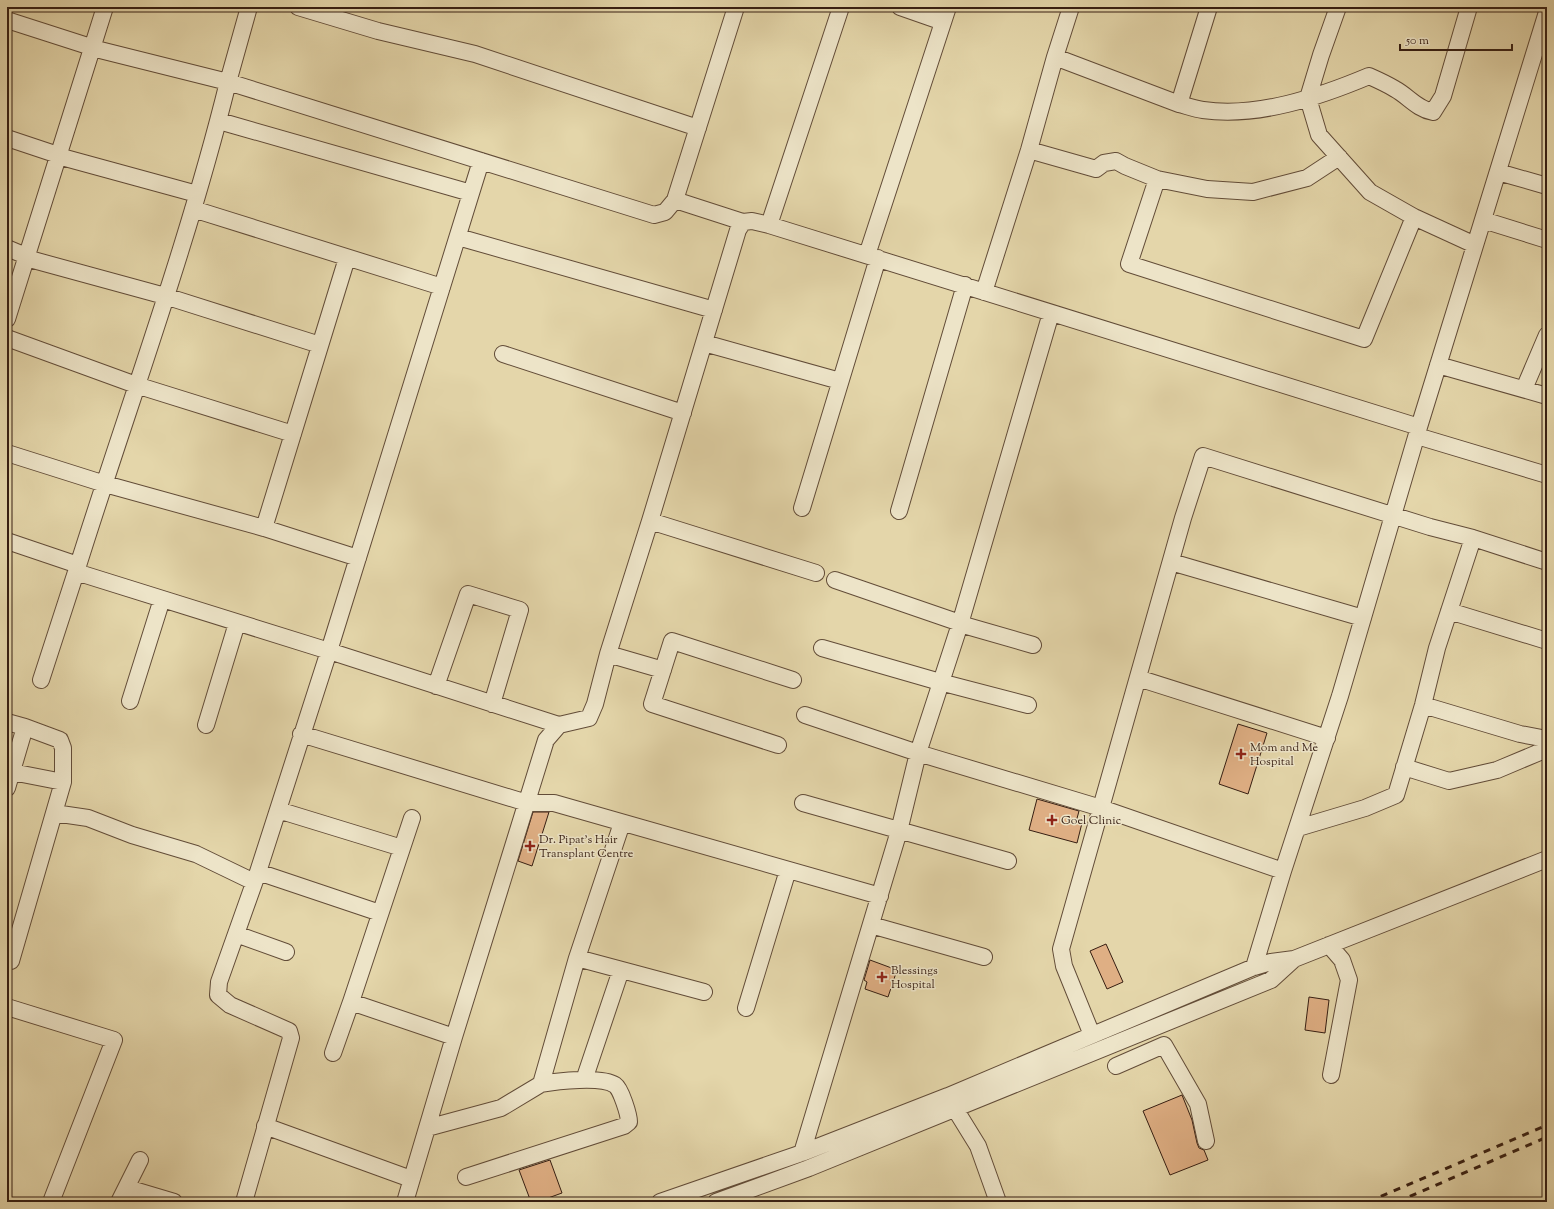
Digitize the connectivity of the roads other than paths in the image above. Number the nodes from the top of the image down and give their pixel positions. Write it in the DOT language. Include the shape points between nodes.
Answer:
graph roads {
  1 [pos="104,7"];
  2 [pos="248,7"];
  3 [pos="298,7"];
  4 [pos="736,7"];
  5 [pos="841,7"];
  6 [pos="900,7"];
  7 [pos="1071,7"];
  8 [pos="1209,7"];
  9 [pos="1338,7"];
  10 [pos="1469,7"];
  11 [pos="1547,12"];
  12 [pos="945,14"];
  13 [pos="7,20"];
  14 [pos="92,48"];
  15 [pos="1055,57"];
  16 [pos="228,82"];
  17 [pos="1308,98"];
  18 [pos="1179,104"];
  19 [pos="218,121"];
  20 [pos="698,128"];
  21 [pos="7,138"];
  22 [pos="1029,150"];
  23 [pos="58,156"];
  24 [pos="1339,157"];
  25 [pos="481,161"];
  26 [pos="1498,172"];
  27 [pos="1157,179"];
  28 [pos="1547,186"];
  29 [pos="471,193"];
  30 [pos="675,200"];
  31 [pos="195,202"];
  32 [pos="1414,217"];
  33 [pos="1483,220"];
  34 [pos="743,222"];
  35 [pos="769,225"];
  36 [pos="458,237"];
  37 [pos="1547,240"];
  38 [pos="1475,245"];
  39 [pos="7,248"];
  40 [pos="872,257"];
  41 [pos="26,258"];
  42 [pos="347,258"];
  43 [pos="965,286"];
  44 [pos="442,287"];
  45 [pos="984,292"];
  46 [pos="165,296"];
  47 [pos="714,310"];
  48 [pos="1051,313"];
  49 [pos="7,319"];
  50 [pos="1547,335"];
  51 [pos="7,338"];
  52 [pos="704,343"];
  53 [pos="320,345"];
  54 [pos="503,354"];
  55 [pos="1438,365"];
  56 [pos="840,381"];
  57 [pos="136,385"];
  58 [pos="1524,390"];
  59 [pos="1547,396"];
  60 [pos="683,413"];
  61 [pos="1418,432"];
  62 [pos="293,434"];
  63 [pos="7,452"];
  64 [pos="1547,476"];
  65 [pos="105,484"];
  66 [pos="802,508"];
  67 [pos="899,512"];
  68 [pos="1394,515"];
  69 [pos="650,521"];
  70 [pos="264,528"];
  71 [pos="1473,538"];
  72 [pos="7,541"];
  73 [pos="358,558"];
  74 [pos="1170,562"];
  75 [pos="1547,562"];
  76 [pos="77,568"];
  77 [pos="816,573"];
  78 [pos="835,580"];
  79 [pos="162,598"];
  80 [pos="1449,611"];
  81 [pos="1363,618"];
  82 [pos="238,622"];
  83 [pos="960,624"];
  84 [pos="1547,641"];
  85 [pos="1033,645"];
  86 [pos="822,648"];
  87 [pos="329,651"];
  88 [pos="608,654"];
  89 [pos="663,670"];
  90 [pos="1138,678"];
  91 [pos="41,680"];
  92 [pos="793,680"];
  93 [pos="940,682"];
  94 [pos="436,686"];
  95 [pos="130,701"];
  96 [pos="492,704"];
  97 [pos="1028,704"];
  98 [pos="1423,705"];
  99 [pos="806,715"];
  100 [pos="7,722"];
  101 [pos="206,725"];
  102 [pos="559,725"];
  103 [pos="25,728"];
  104 [pos="302,734"];
  105 [pos="1327,738"];
  106 [pos="1547,739"];
  107 [pos="778,745"];
  108 [pos="1547,749"];
  109 [pos="918,753"];
  110 [pos="1404,767"];
  111 [pos="12,772"];
  112 [pos="63,782"];
  113 [pos="7,788"];
  114 [pos="527,803"];
  115 [pos="803,803"];
  116 [pos="1101,808"];
  117 [pos="278,810"];
  118 [pos="54,813"];
  119 [pos="412,818"];
  120 [pos="622,823"];
  121 [pos="1298,828"];
  122 [pos="899,831"];
  123 [pos="402,848"];
  124 [pos="1547,859"];
  125 [pos="1008,861"];
  126 [pos="788,870"];
  127 [pos="1283,872"];
  128 [pos="256,877"];
  129 [pos="880,896"];
  130 [pos="380,913"];
  131 [pos="871,925"];
  132 [pos="236,934"];
  133 [pos="1329,945"];
  134 [pos="286,952"];
  135 [pos="984,957"];
  136 [pos="577,958"];
  137 [pos="7,959"];
  138 [pos="1294,959"];
  139 [pos="1254,967"];
  140 [pos="621,970"];
  141 [pos="704,992"];
  142 [pos="351,1002"];
  143 [pos="7,1007"];
  144 [pos="746,1008"];
  145 [pos="1149,1011"];
  146 [pos="1155,1027"];
  147 [pos="1092,1034"];
  148 [pos="454,1037"];
  149 [pos="1164,1045"];
  150 [pos="333,1052"];
  151 [pos="1116,1066"];
  152 [pos="1331,1075"];
  153 [pos="584,1080"];
  154 [pos="541,1084"];
  155 [pos="951,1102"];
  156 [pos="266,1126"];
  157 [pos="427,1128"];
  158 [pos="1206,1141"];
  159 [pos="802,1153"];
  160 [pos="140,1160"];
  161 [pos="466,1177"];
  162 [pos="411,1179"];
  163 [pos="127,1188"];
  164 [pos="51,1202"];
  165 [pos="119,1202"];
  166 [pos="174,1202"];
  167 [pos="244,1202"];
  168 [pos="405,1202"];
  169 [pos="660,1202"];
  170 [pos="716,1202"];
  171 [pos="998,1202"];
  1 -- 14 [label="street"];
  2 -- 16 [label="street"];
  3 -- 20 [label="street" via="378,31 475,54"];
  4 -- 20 [label="street"];
  5 -- 35 [label="street"];
  6 -- 12 [label="street"];
  7 -- 15 [label="street"];
  8 -- 18 [label="street"];
  9 -- 17 [label="street"];
  10 -- 17 [label="street" via="1443,96 1433,112 1426,111 1396,89 1369,76"];
  11 -- 26 [label="street"];
  12 -- 40 [label="street"];
  13 -- 14 [label="street"];
  14 -- 16 [label="street"];
  14 -- 23 [label="street"];
  15 -- 18 [label="street"];
  15 -- 22 [label="street"];
  16 -- 19 [label="street"];
  16 -- 25 [label="street"];
  17 -- 18 [label="street" via="1270,107 1237,111 1203,110"];
  17 -- 24 [label="street" via="1319,135"];
  19 -- 29 [label="street"];
  19 -- 31 [label="street"];
  20 -- 30 [label="street"];
  21 -- 23 [label="street"];
  22 -- 27 [label="street" via="1096,169 1104,163 1116,161"];
  22 -- 45 [label="street"];
  23 -- 31 [label="street"];
  23 -- 41 [label="street"];
  24 -- 27 [label="street" via="1307,178 1253,192 1207,189"];
  24 -- 32 [label="street" via="1370,192"];
  25 -- 29 [label="street"];
  25 -- 30 [label="street" via="654,215 665,212"];
  26 -- 28 [label="street"];
  26 -- 33 [label="street"];
  27 -- 32 [label="street" via="1129,264 1364,340"];
  29 -- 36 [label="street"];
  30 -- 34 [label="street"];
  31 -- 42 [label="street"];
  31 -- 46 [label="street"];
  32 -- 38 [label="street"];
  33 -- 37 [label="street"];
  33 -- 38 [label="street"];
  34 -- 35 [label="street" via="752,221"];
  34 -- 47 [label="street" via="738,230"];
  35 -- 40 [label="street"];
  36 -- 44 [label="street"];
  36 -- 47 [label="street"];
  38 -- 55 [label="street"];
  39 -- 41 [label="street" via="21,253"];
  40 -- 43 [label="street"];
  40 -- 56 [label="street"];
  41 -- 46 [label="street"];
  41 -- 49 [label="street"];
  42 -- 44 [label="street"];
  42 -- 53 [label="street"];
  43 -- 45 [label="street"];
  43 -- 67 [label="street"];
  44 -- 73 [label="street"];
  45 -- 48 [label="street"];
  46 -- 53 [label="street"];
  46 -- 57 [label="street"];
  47 -- 52 [label="street"];
  48 -- 61 [label="street"];
  48 -- 83 [label="street"];
  50 -- 58 [label="street"];
  51 -- 57 [label="street"];
  52 -- 56 [label="street"];
  52 -- 60 [label="street"];
  53 -- 62 [label="street"];
  54 -- 60 [label="street"];
  55 -- 58 [label="street"];
  55 -- 61 [label="street"];
  56 -- 66 [label="street"];
  57 -- 62 [label="street"];
  57 -- 65 [label="street"];
  58 -- 59 [label="street"];
  60 -- 69 [label="street"];
  61 -- 64 [label="street"];
  61 -- 68 [label="street"];
  62 -- 70 [label="street"];
  63 -- 65 [label="street"];
  65 -- 70 [label="street"];
  65 -- 76 [label="street"];
  68 -- 71 [label="street"];
  68 -- 74 [label="street" via="1203,456"];
  68 -- 81 [label="street"];
  69 -- 77 [label="street"];
  69 -- 88 [label="street"];
  70 -- 73 [label="street"];
  71 -- 75 [label="street"];
  71 -- 80 [label="street"];
  72 -- 76 [label="street"];
  73 -- 87 [label="street"];
  74 -- 81 [label="street"];
  74 -- 90 [label="street"];
  76 -- 79 [label="street"];
  76 -- 91 [label="street"];
  78 -- 83 [label="street"];
  79 -- 82 [label="street"];
  79 -- 95 [label="street"];
  80 -- 84 [label="street"];
  80 -- 98 [label="street"];
  81 -- 105 [label="street"];
  82 -- 87 [label="street"];
  82 -- 101 [label="street"];
  83 -- 85 [label="street"];
  83 -- 93 [label="street"];
  86 -- 93 [label="street"];
  87 -- 94 [label="street"];
  87 -- 104 [label="street"];
  88 -- 89 [label="street"];
  88 -- 102 [label="street" via="590,718"];
  89 -- 92 [label="street" via="672,641"];
  89 -- 107 [label="street" via="652,704"];
  90 -- 105 [label="street"];
  90 -- 116 [label="street"];
  93 -- 97 [label="street"];
  93 -- 109 [label="street"];
  94 -- 96 [label="street"];
  94 -- 96 [label="street" via="468,594 520,610"];
  96 -- 102 [label="street"];
  98 -- 106 [label="street" via="1520,734"];
  98 -- 110 [label="street"];
  99 -- 109 [label="street"];
  100 -- 103 [label="street"];
  102 -- 114 [label="street" via="546,740"];
  103 -- 111 [label="street"];
  103 -- 112 [label="street" via="60,740 63,748"];
  104 -- 114 [label="street"];
  104 -- 117 [label="street"];
  105 -- 121 [label="street"];
  108 -- 110 [label="street" via="1497,770 1449,781"];
  109 -- 116 [label="street"];
  109 -- 122 [label="street"];
  110 -- 121 [label="street" via="1396,795 1365,808"];
  111 -- 112 [label="street"];
  111 -- 113 [label="street"];
  112 -- 118 [label="street"];
  114 -- 120 [label="street" via="554,803"];
  114 -- 148 [label="street"];
  115 -- 122 [label="street"];
  116 -- 127 [label="street"];
  116 -- 147 [label="street" via="1061,949 1064,966"];
  117 -- 123 [label="street"];
  117 -- 128 [label="street"];
  118 -- 128 [label="street" via="88,818"];
  118 -- 137 [label="street" via="11,960"];
  119 -- 123 [label="street"];
  120 -- 126 [label="street"];
  120 -- 136 [label="street"];
  121 -- 127 [label="street"];
  122 -- 125 [label="street"];
  122 -- 129 [label="street"];
  123 -- 130 [label="street"];
  124 -- 133 [label="street"];
  126 -- 129 [label="street"];
  126 -- 144 [label="street"];
  127 -- 139 [label="street"];
  128 -- 130 [label="street"];
  128 -- 132 [label="street"];
  129 -- 131 [label="street"];
  130 -- 142 [label="street"];
  131 -- 135 [label="street"];
  131 -- 159 [label="street"];
  132 -- 134 [label="street"];
  132 -- 156 [label="street" via="219,982 218,994 230,1005 289,1031 291,1038"];
  133 -- 138 [label="street"];
  133 -- 152 [label="street" via="1342,960 1349,980"];
  136 -- 140 [label="street"];
  136 -- 154 [label="street"];
  138 -- 139 [label="street"];
  138 -- 146 [label="street" via="1271,980"];
  139 -- 145 [label="street"];
  140 -- 141 [label="street"];
  140 -- 153 [label="street"];
  142 -- 148 [label="street"];
  142 -- 150 [label="street"];
  143 -- 164 [label="street" via="114,1040"];
  145 -- 146 [label="street"];
  145 -- 147 [label="street"];
  146 -- 149 [label="street"];
  146 -- 155 [label="street"];
  147 -- 155 [label="street"];
  148 -- 157 [label="street"];
  149 -- 151 [label="street"];
  149 -- 158 [label="street" via="1198,1104"];
  153 -- 154 [label="street"];
  153 -- 161 [label="street" via="614,1084 629,1122 624,1126"];
  154 -- 157 [label="street" via="501,1108"];
  155 -- 159 [label="street"];
  155 -- 170 [label="street" via="809,1168"];
  155 -- 171 [label="street" via="978,1146"];
  156 -- 162 [label="street"];
  156 -- 167 [label="street"];
  157 -- 162 [label="street"];
  159 -- 169 [label="street"];
  160 -- 163 [label="street"];
  162 -- 168 [label="street"];
  163 -- 165 [label="street"];
  163 -- 166 [label="street"];
}
